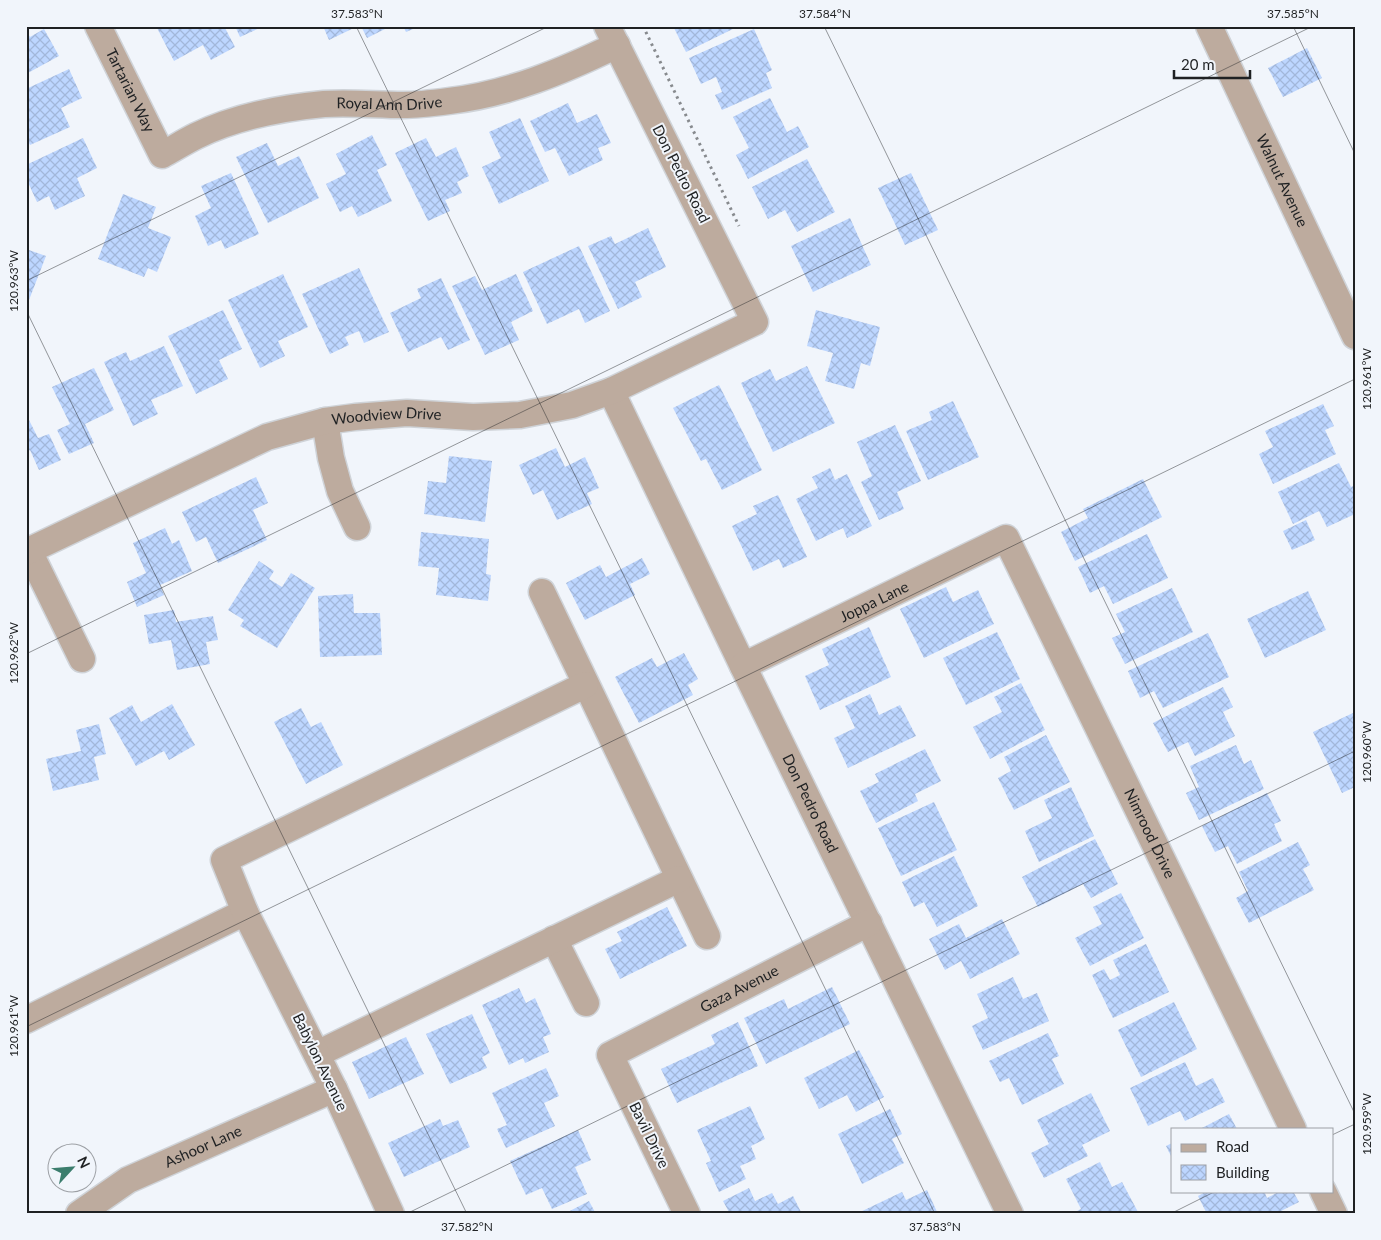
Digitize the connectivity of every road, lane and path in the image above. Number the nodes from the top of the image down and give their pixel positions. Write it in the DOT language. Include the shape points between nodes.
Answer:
graph roads {
  1 [pos="98,26"];
  2 [pos="643,26"];
  3 [pos="1209,26"];
  4 [pos="612,35"];
  5 [pos="162,155"];
  6 [pos="739,227"];
  7 [pos="755,322"];
  8 [pos="1355,336"];
  9 [pos="611,391"];
  10 [pos="325,421"];
  11 [pos="357,527"];
  12 [pos="1006,538"];
  13 [pos="28,551"];
  14 [pos="542,592"];
  15 [pos="82,659"];
  16 [pos="743,666"];
  17 [pos="585,685"];
  18 [pos="679,879"];
  19 [pos="245,912"];
  20 [pos="869,923"];
  21 [pos="707,936"];
  22 [pos="554,940"];
  23 [pos="586,1003"];
  24 [pos="26,1020"];
  25 [pos="316,1054"];
  26 [pos="610,1055"];
  27 [pos="334,1089"];
  28 [pos="1293,1128"];
  29 [pos="1323,1192"];
  30 [pos="78,1214"];
  31 [pos="391,1214"];
  32 [pos="688,1214"];
  33 [pos="1010,1214"];
  34 [pos="1334,1214"];
  1 -- 5 [label="street, Tartarian Way"];
  2 -- 6 [label="path"];
  3 -- 8 [label="street, Walnut Avenue"];
  4 -- 5 [label="street, Royal Ann Drive" via="575,65 528,84 449,101 405,105 325,104 283,109 232,122 196,136"];
  4 -- 7 [label="street, Don Pedro Road"];
  7 -- 9 [label="street, Woodview Drive"];
  9 -- 10 [label="street, Woodview Drive" via="572,405 520,415 473,417 407,413"];
  9 -- 16 [label="street, Don Pedro Road"];
  10 -- 11 [label="street" via="330,458 340,491"];
  10 -- 13 [label="street, Woodview Drive" via="267,437"];
  12 -- 16 [label="street, Joppa Lane"];
  12 -- 28 [label="street, Nimrood Drive"];
  13 -- 15 [label="street"];
  14 -- 17 [label="street"];
  16 -- 20 [label="street, Don Pedro Road"];
  17 -- 18 [label="street"];
  17 -- 19 [label="street, Babylon Avenue" via="224,860"];
  18 -- 21 [label="street"];
  18 -- 22 [label="street"];
  19 -- 24 [label="street"];
  19 -- 25 [label="street, Babylon Avenue"];
  20 -- 26 [label="street, Gaza Avenue"];
  20 -- 33 [label="street, Don Pedro Road"];
  22 -- 23 [label="street"];
  22 -- 25 [label="street"];
  25 -- 27 [label="street, Babylon Avenue"];
  26 -- 32 [label="street, Bavil Drive"];
  27 -- 30 [label="street, Ashoor Lane" via="128,1180"];
  27 -- 31 [label="street, Babylon Avenue"];
  29 -- 34 [label="street"];
}
